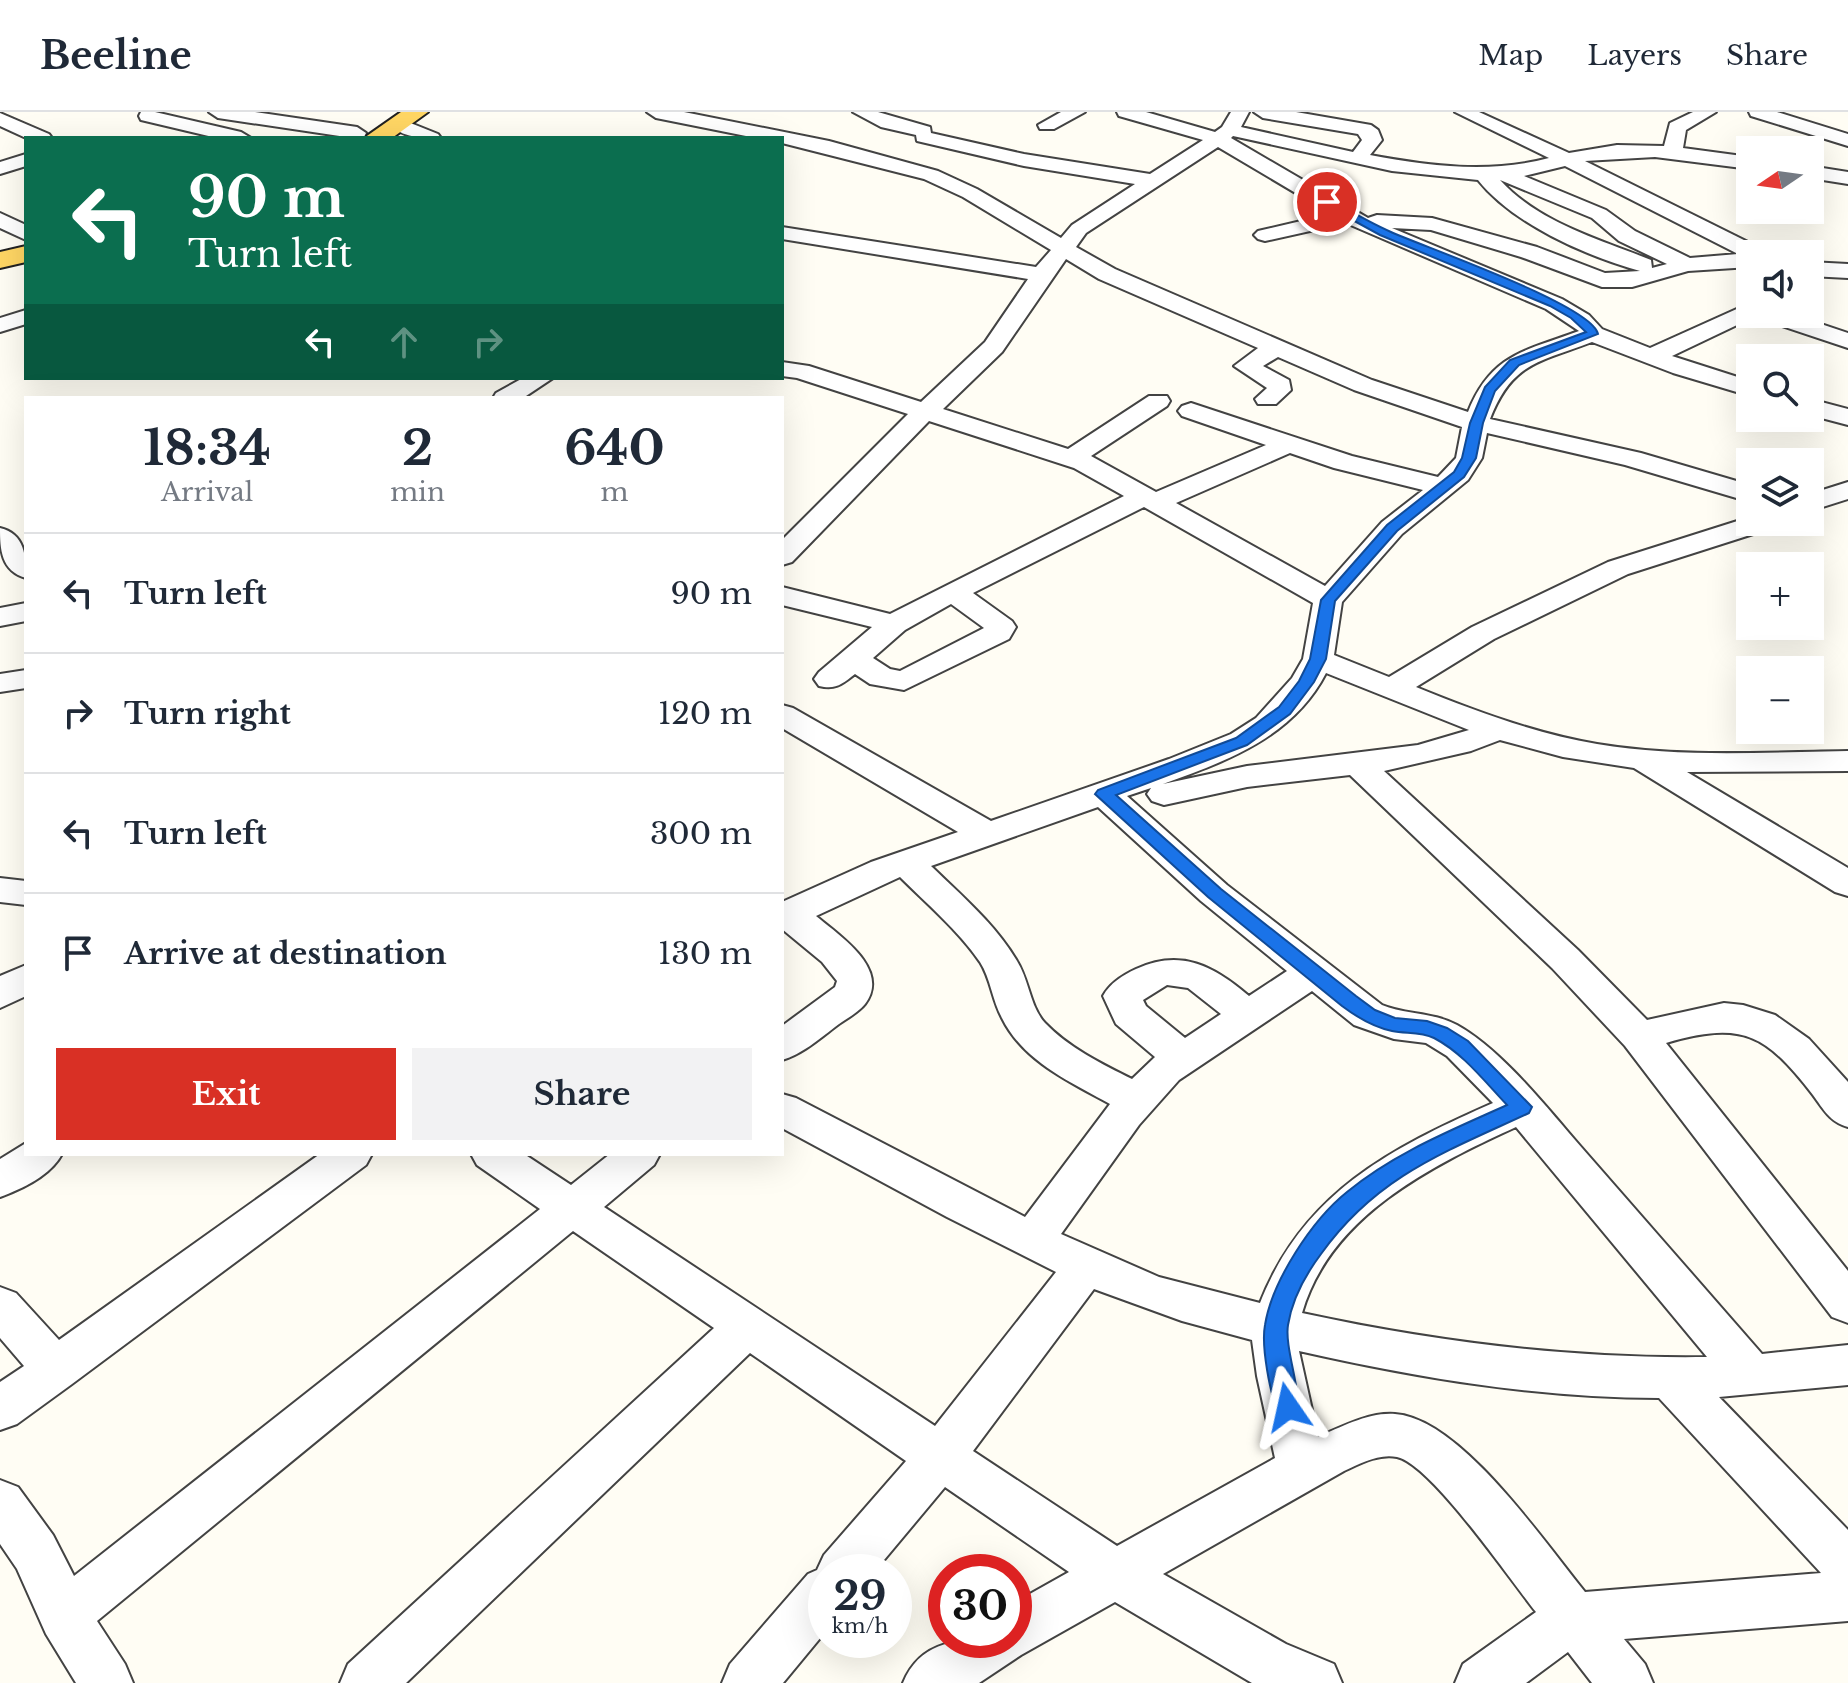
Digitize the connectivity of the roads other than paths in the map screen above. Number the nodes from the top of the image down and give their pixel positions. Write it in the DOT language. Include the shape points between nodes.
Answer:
graph roads {
  1 [pos="218,112"];
  2 [pos="656,112"];
  3 [pos="715,112"];
  4 [pos="862,112"];
  5 [pos="1076,112"];
  6 [pos="1126,112"];
  7 [pos="1263,112"];
  8 [pos="1464,112"];
  9 [pos="1707,112"];
  10 [pos="1758,112"];
  11 [pos="148,116"];
  12 [pos="402,116"];
  13 [pos="0,119"];
  14 [pos="696,120"];
  15 [pos="1047,125"];
  16 [pos="921,127"];
  17 [pos="1229,127"];
  18 [pos="38,136"];
  19 [pos="233,136"];
  20 [pos="361,136"];
  21 [pos="428,136"];
  22 [pos="772,136"];
  23 [pos="1845,137"];
  24 [pos="784,139"];
  25 [pos="1673,151"];
  26 [pos="1358,158"];
  27 [pos="1566,159"];
  28 [pos="24,161"];
  29 [pos="1736,161"];
  30 [pos="1385,163"];
  31 [pos="0,168"];
  32 [pos="1492,174"];
  33 [pos="1824,174"];
  34 [pos="931,175"];
  35 [pos="1848,178"];
  36 [pos="1155,181"];
  37 [pos="1301,186"];
  38 [pos="1510,202"];
  39 [pos="0,219"];
  40 [pos="1355,219"];
  41 [pos="1443,228"];
  42 [pos="24,233"];
  43 [pos="784,233"];
  44 [pos="1265,235"];
  45 [pos="1736,245"];
  46 [pos="1063,247"];
  47 [pos="24,254"];
  48 [pos="0,260"];
  49 [pos="1736,261"];
  50 [pos="1687,265"];
  51 [pos="24,266"];
  52 [pos="1824,270"];
  53 [pos="0,271"];
  54 [pos="1848,271"];
  55 [pos="1661,273"];
  56 [pos="1042,275"];
  57 [pos="1736,317"];
  58 [pos="24,318"];
  59 [pos="0,325"];
  60 [pos="1810,328"];
  61 [pos="1592,334"];
  62 [pos="1848,341"];
  63 [pos="1275,348"];
  64 [pos="1650,357"];
  65 [pos="784,369"];
  66 [pos="537,380"];
  67 [pos="1736,385"];
  68 [pos="509,396"];
  69 [pos="1267,399"];
  70 [pos="1158,401"];
  71 [pos="925,411"];
  72 [pos="1191,411"];
  73 [pos="1824,411"];
  74 [pos="1848,417"];
  75 [pos="1476,423"];
  76 [pos="1289,444"];
  77 [pos="1071,458"];
  78 [pos="1445,487"];
  79 [pos="1736,490"];
  80 [pos="1848,490"];
  81 [pos="1824,498"];
  82 [pos="1150,499"];
  83 [pos="1736,530"];
  84 [pos="0,536"];
  85 [pos="784,554"];
  86 [pos="24,566"];
  87 [pos="953,592"];
  88 [pos="784,596"];
  89 [pos="1328,600"];
  90 [pos="24,612"];
  91 [pos="0,617"];
  92 [pos="894,624"];
  93 [pos="1318,659"];
  94 [pos="1393,688"];
  95 [pos="784,716"];
  96 [pos="1267,725"];
  97 [pos="1499,729"];
  98 [pos="1645,761"];
  99 [pos="1848,761"];
  100 [pos="1356,763"];
  101 [pos="1317,768"];
  102 [pos="1112,802"];
  103 [pos="988,834"];
  104 [pos="906,862"];
  105 [pos="1848,884"];
  106 [pos="0,890"];
  107 [pos="24,893"];
  108 [pos="786,915"];
  109 [pos="1312,973"];
  110 [pos="24,979"];
  111 [pos="0,994"];
  112 [pos="1246,1015"];
  113 [pos="1639,1036"];
  114 [pos="784,1045"];
  115 [pos="1182,1057"];
  116 [pos="1137,1100"];
  117 [pos="1522,1107"];
  118 [pos="784,1110"];
  119 [pos="1848,1112"];
  120 [pos="38,1156"];
  121 [pos="348,1156"];
  122 [pos="495,1156"];
  123 [pos="636,1156"];
  124 [pos="0,1180"];
  125 [pos="572,1206"];
  126 [pos="1033,1240"];
  127 [pos="1086,1266"];
  128 [pos="1848,1304"];
  129 [pos="0,1306"];
  130 [pos="749,1325"];
  131 [pos="1276,1326"];
  132 [pos="1848,1365"];
  133 [pos="56,1370"];
  134 [pos="1751,1375"];
  135 [pos="1670,1377"];
  136 [pos="0,1409"];
  137 [pos="941,1456"];
  138 [pos="1302,1468"];
  139 [pos="0,1503"];
  140 [pos="857,1554"];
  141 [pos="1848,1566"];
  142 [pos="1113,1573"];
  143 [pos="1848,1596"];
  144 [pos="808,1613"];
  145 [pos="64,1616"];
  146 [pos="1572,1618"];
  147 [pos="1032,1621"];
  148 [pos="975,1658"];
  149 [pos="944,1679"];
  150 [pos="106,1683"];
  151 [pos="367,1683"];
  152 [pos="749,1683"];
  153 [pos="1315,1683"];
  154 [pos="1482,1683"];
  155 [pos="1626,1683"];
  1 -- 20 [label="street"];
  2 -- 14 [label="street"];
  3 -- 14 [label="street"];
  4 -- 16 [label="street" via="888,123"];
  5 -- 15 [label="street"];
  6 -- 17 [label="street"];
  7 -- 26 [label="street" via="1364,129 1372,140"];
  8 -- 27 [label="street"];
  9 -- 25 [label="street" via="1677,127"];
  10 -- 23 [label="street"];
  11 -- 19 [label="street"];
  12 -- 20 [label="main road"];
  12 -- 21 [label="street"];
  13 -- 18 [label="street"];
  14 -- 22 [label="street"];
  16 -- 34 [label="street"];
  16 -- 36 [label="street" via="1024,160"];
  17 -- 26 [label="street"];
  17 -- 36 [label="street"];
  17 -- 37 [label="street"];
  24 -- 34 [label="street"];
  25 -- 27 [label="street" via="1644,149"];
  25 -- 29 [label="street"];
  26 -- 30 [label="street"];
  27 -- 32 [label="street"];
  27 -- 45 [label="street"];
  28 -- 31 [label="street"];
  30 -- 32 [label="street"];
  30 -- 37 [label="street"];
  32 -- 38 [label="street"];
  32 -- 50 [label="street" via="1578,204"];
  33 -- 35 [label="street"];
  34 -- 46 [label="street"];
  36 -- 46 [label="street" via="1093,219"];
  37 -- 40 [label="street"];
  38 -- 41 [label="street"];
  38 -- 55 [label="street"];
  39 -- 42 [label="street"];
  40 -- 41 [label="street" via="1415,221"];
  40 -- 44 [label="street"];
  40 -- 61 [label="street" via="1554,304 1576,316"];
  41 -- 55 [label="street" via="1602,280"];
  43 -- 56 [label="street"];
  46 -- 56 [label="street"];
  46 -- 63 [label="street" via="1107,274"];
  47 -- 48 [label="main road"];
  49 -- 50 [label="street"];
  50 -- 55 [label="street"];
  51 -- 53 [label="main road"];
  52 -- 54 [label="street"];
  56 -- 71 [label="street" via="994,347"];
  57 -- 64 [label="street"];
  58 -- 59 [label="street"];
  60 -- 62 [label="street"];
  61 -- 64 [label="street"];
  61 -- 75 [label="street" via="1514,363 1489,390"];
  63 -- 69 [label="street" via="1246,366 1280,385"];
  63 -- 75 [label="street"];
  64 -- 67 [label="street"];
  65 -- 71 [label="street"];
  66 -- 68 [label="street"];
  70 -- 77 [label="street"];
  71 -- 77 [label="street"];
  71 -- 85 [label="street"];
  72 -- 76 [label="street"];
  73 -- 74 [label="street"];
  75 -- 78 [label="street" via="1469,458"];
  75 -- 79 [label="street"];
  76 -- 78 [label="street"];
  76 -- 82 [label="street"];
  77 -- 82 [label="street"];
  78 -- 89 [label="street" via="1392,528"];
  80 -- 81 [label="street"];
  82 -- 87 [label="street"];
  82 -- 89 [label="street"];
  83 -- 94 [label="street" via="1618,568 1483,633"];
  84 -- 86 [label="street"];
  87 -- 92 [label="street"];
  87 -- 92 [label="street" via="995,621 1001,627 998,633 904,681 842,669"];
  88 -- 92 [label="street"];
  89 -- 93 [label="street"];
  90 -- 91 [label="street"];
  93 -- 94 [label="street"];
  93 -- 96 [label="street" via="1306,682"];
  94 -- 97 [label="street"];
  95 -- 103 [label="street"];
  96 -- 101 [label="street"];
  96 -- 102 [label="street"];
  97 -- 98 [label="street" via="1557,746"];
  97 -- 100 [label="street" via="1450,746"];
  98 -- 99 [label="street"];
  98 -- 105 [label="street"];
  100 -- 101 [label="street"];
  100 -- 113 [label="street" via="1565,959"];
  101 -- 102 [label="street" via="1229,778"];
  102 -- 103 [label="street"];
  102 -- 109 [label="street"];
  103 -- 104 [label="street"];
  104 -- 108 [label="street"];
  104 -- 116 [label="street" via="1004,969 1030,1033 1058,1056"];
  106 -- 107 [label="street"];
  108 -- 114 [label="street" via="846,965 855,987"];
  109 -- 112 [label="street"];
  109 -- 117 [label="street" via="1368,1015 1394,1025 1420,1026 1461,1046"];
  110 -- 111 [label="street"];
  112 -- 115 [label="street"];
  112 -- 115 [label="street" via="1206,980 1179,969 1122,996 1130,1014"];
  113 -- 119 [label="street" via="1726,1016 1754,1021 1785,1042"];
  113 -- 128 [label="street"];
  115 -- 116 [label="street"];
  116 -- 126 [label="street"];
  117 -- 131 [label="street" via="1417,1155 1354,1199 1295,1273"];
  117 -- 134 [label="street"];
  118 -- 126 [label="street"];
  120 -- 124 [label="street"];
  121 -- 133 [label="street"];
  122 -- 125 [label="street"];
  123 -- 125 [label="street"];
  125 -- 130 [label="street"];
  125 -- 145 [label="street"];
  126 -- 127 [label="street"];
  127 -- 131 [label="street" via="1166,1298"];
  127 -- 137 [label="street"];
  129 -- 133 [label="street"];
  130 -- 137 [label="street"];
  130 -- 151 [label="street"];
  131 -- 135 [label="street" via="1382,1352 1500,1369"];
  131 -- 138 [label="street" via="1281,1376"];
  132 -- 134 [label="street"];
  133 -- 136 [label="street"];
  134 -- 135 [label="street"];
  135 -- 141 [label="street"];
  137 -- 140 [label="street"];
  137 -- 142 [label="street"];
  138 -- 142 [label="street"];
  138 -- 146 [label="street" via="1376,1437 1391,1434 1420,1443 1451,1467"];
  139 -- 145 [label="street" via="35,1552"];
  142 -- 147 [label="street"];
  142 -- 153 [label="street" via="1253,1656"];
  143 -- 146 [label="street"];
  144 -- 152 [label="street"];
  145 -- 150 [label="street"];
  146 -- 154 [label="street"];
  146 -- 155 [label="street"];
  148 -- 149 [label="street"];
}
